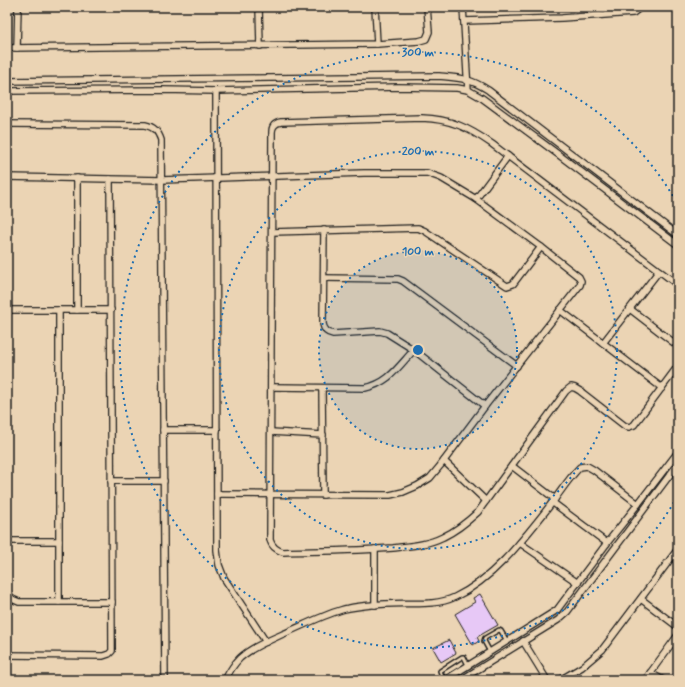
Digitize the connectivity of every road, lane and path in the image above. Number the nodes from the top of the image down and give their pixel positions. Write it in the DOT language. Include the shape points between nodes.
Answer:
graph roads {
  1 [pos="18,7"];
  2 [pos="259,7"];
  3 [pos="375,7"];
  4 [pos="427,7"];
  5 [pos="463,7"];
  6 [pos="639,7"];
  7 [pos="464,21"];
  8 [pos="378,44"];
  9 [pos="260,46"];
  10 [pos="7,48"];
  11 [pos="18,48"];
  12 [pos="468,79"];
  13 [pos="7,81"];
  14 [pos="468,90"];
  15 [pos="7,91"];
  16 [pos="216,91"];
  17 [pos="7,124"];
  18 [pos="508,156"];
  19 [pos="272,176"];
  20 [pos="7,177"];
  21 [pos="77,178"];
  22 [pos="216,178"];
  23 [pos="110,179"];
  24 [pos="162,180"];
  25 [pos="476,199"];
  26 [pos="324,230"];
  27 [pos="272,232"];
  28 [pos="678,235"];
  29 [pos="678,245"];
  30 [pos="541,247"];
  31 [pos="659,271"];
  32 [pos="324,278"];
  33 [pos="678,285"];
  34 [pos="630,309"];
  35 [pos="7,310"];
  36 [pos="59,310"];
  37 [pos="78,310"];
  38 [pos="111,310"];
  39 [pos="560,310"];
  40 [pos="603,343"];
  41 [pos="678,346"];
  42 [pos="414,350"];
  43 [pos="517,366"];
  44 [pos="678,366"];
  45 [pos="272,387"];
  46 [pos="322,388"];
  47 [pos="662,388"];
  48 [pos="485,406"];
  49 [pos="163,430"];
  50 [pos="217,430"];
  51 [pos="271,432"];
  52 [pos="323,435"];
  53 [pos="678,452"];
  54 [pos="444,461"];
  55 [pos="678,464"];
  56 [pos="512,466"];
  57 [pos="111,481"];
  58 [pos="164,481"];
  59 [pos="217,494"];
  60 [pos="271,494"];
  61 [pos="323,495"];
  62 [pos="486,501"];
  63 [pos="554,501"];
  64 [pos="638,504"];
  65 [pos="7,541"];
  66 [pos="59,541"];
  67 [pos="520,543"];
  68 [pos="607,543"];
  69 [pos="375,549"];
  70 [pos="678,549"];
  71 [pos="578,583"];
  72 [pos="7,591"];
  73 [pos="641,599"];
  74 [pos="59,602"];
  75 [pos="112,602"];
  76 [pos="375,605"];
  77 [pos="678,627"];
  78 [pos="678,635"];
  79 [pos="524,640"];
  80 [pos="507,641"];
  81 [pos="266,642"];
  82 [pos="490,652"];
  83 [pos="8,655"];
  84 [pos="468,665"];
  85 [pos="650,673"];
  86 [pos="8,680"];
  87 [pos="165,680"];
  88 [pos="225,680"];
  89 [pos="445,680"];
  90 [pos="461,680"];
  91 [pos="547,680"];
  92 [pos="560,680"];
  93 [pos="645,680"];
  94 [pos="664,680"];
  1 -- 11 [label="street"];
  2 -- 9 [label="street"];
  3 -- 8 [label="street"];
  4 -- 8 [label="street" via="429,32 426,39"];
  5 -- 7 [label="street"];
  6 -- 7 [label="street" via="633,13"];
  7 -- 12 [label="street"];
  8 -- 9 [label="street"];
  9 -- 11 [label="street"];
  10 -- 11 [label="street"];
  12 -- 13 [label="street" via="432,76"];
  12 -- 14 [label="street"];
  12 -- 28 [label="street" via="488,90"];
  14 -- 16 [label="street" via="399,87"];
  14 -- 29 [label="street" via="559,154"];
  15 -- 16 [label="street"];
  16 -- 22 [label="street"];
  17 -- 24 [label="street" via="145,124 156,131 161,140"];
  18 -- 19 [label="street" via="476,132 442,119 281,122 272,129"];
  18 -- 25 [label="street"];
  18 -- 31 [label="street"];
  19 -- 22 [label="street"];
  19 -- 25 [label="street" via="427,173"];
  19 -- 27 [label="street"];
  20 -- 21 [label="street"];
  21 -- 23 [label="street"];
  21 -- 37 [label="street"];
  22 -- 24 [label="street"];
  22 -- 50 [label="street"];
  23 -- 24 [label="street"];
  23 -- 38 [label="street"];
  24 -- 49 [label="street"];
  25 -- 30 [label="street"];
  26 -- 27 [label="street"];
  26 -- 30 [label="street" via="421,228 506,286 512,284"];
  26 -- 32 [label="street"];
  27 -- 45 [label="street"];
  30 -- 39 [label="street" via="581,281"];
  31 -- 33 [label="street"];
  31 -- 34 [label="street"];
  32 -- 42 [label="street" via="323,324 327,332 333,334 380,331"];
  32 -- 43 [label="street" via="398,279"];
  34 -- 40 [label="street"];
  34 -- 41 [label="street"];
  35 -- 36 [label="street"];
  36 -- 37 [label="street"];
  36 -- 66 [label="street"];
  37 -- 38 [label="street"];
  38 -- 57 [label="street"];
  39 -- 40 [label="street"];
  39 -- 43 [label="street"];
  40 -- 47 [label="street"];
  42 -- 46 [label="street" via="391,376 376,386"];
  42 -- 48 [label="street"];
  43 -- 48 [label="street"];
  44 -- 47 [label="street"];
  45 -- 46 [label="street"];
  45 -- 51 [label="street"];
  46 -- 52 [label="street"];
  47 -- 56 [label="street" via="634,425 629,427 576,388 570,387"];
  48 -- 54 [label="street"];
  49 -- 50 [label="street"];
  49 -- 58 [label="street"];
  50 -- 59 [label="street"];
  51 -- 52 [label="street"];
  51 -- 60 [label="street"];
  52 -- 61 [label="street"];
  53 -- 64 [label="street"];
  54 -- 61 [label="street" via="430,478 403,492 390,495"];
  54 -- 62 [label="street"];
  55 -- 79 [label="street" via="566,612 558,620"];
  56 -- 62 [label="street"];
  56 -- 63 [label="street"];
  57 -- 58 [label="street"];
  57 -- 75 [label="street"];
  58 -- 87 [label="street"];
  59 -- 60 [label="street"];
  59 -- 81 [label="street" via="219,565 224,578"];
  60 -- 61 [label="street"];
  60 -- 69 [label="street" via="270,540 279,551"];
  62 -- 69 [label="street" via="468,521 443,537 418,545"];
  63 -- 64 [label="street" via="575,472 580,467 587,466"];
  63 -- 67 [label="street"];
  63 -- 68 [label="street"];
  64 -- 68 [label="street"];
  65 -- 66 [label="street"];
  66 -- 74 [label="street"];
  67 -- 71 [label="street"];
  67 -- 76 [label="street" via="482,579 455,597 432,603"];
  68 -- 71 [label="street"];
  69 -- 76 [label="street"];
  70 -- 73 [label="street"];
  71 -- 80 [label="street" via="553,613"];
  72 -- 74 [label="street" via="12,599 19,602"];
  73 -- 77 [label="street"];
  73 -- 92 [label="street" via="602,650 582,667"];
  74 -- 75 [label="street"];
  75 -- 83 [label="street" via="112,650 109,654"];
  76 -- 81 [label="street" via="342,610"];
  78 -- 85 [label="street"];
  79 -- 90 [label="street"];
  79 -- 91 [label="street"];
  80 -- 82 [label="street"];
  80 -- 82 [label="lane" via="499,630 485,638"];
  81 -- 88 [label="street" via="240,658"];
  82 -- 84 [label="street"];
  83 -- 86 [label="street"];
  84 -- 89 [label="street"];
  84 -- 89 [label="lane" via="462,657 440,671"];
  85 -- 93 [label="street"];
  85 -- 94 [label="street"];
}
